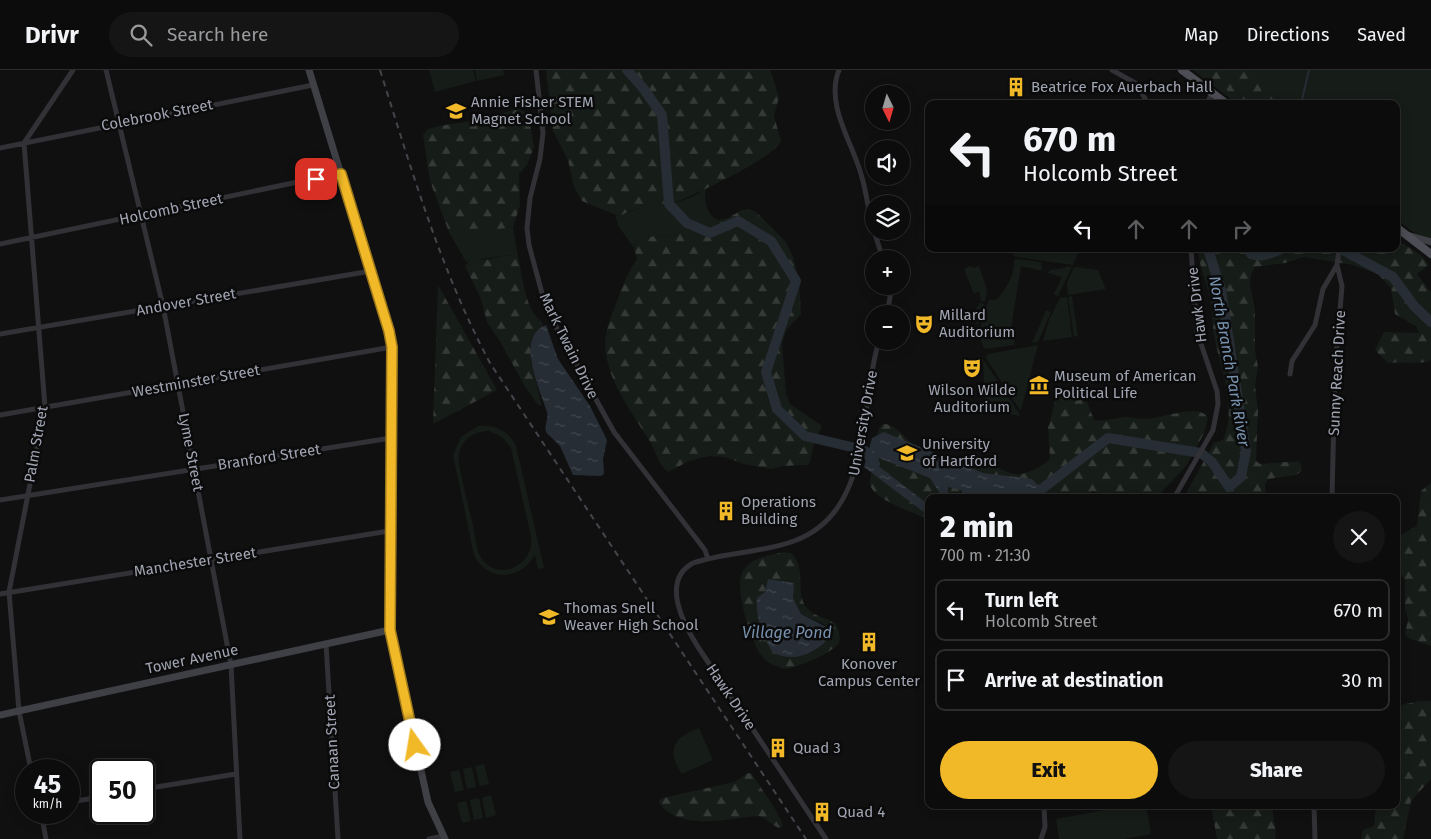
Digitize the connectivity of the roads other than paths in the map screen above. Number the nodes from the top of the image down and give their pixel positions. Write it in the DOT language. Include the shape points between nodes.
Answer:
graph roads {
  1 [pos="73,70"];
  2 [pos="106,70"];
  3 [pos="309,70"];
  4 [pos="536,70"];
  5 [pos="840,70"];
  6 [pos="1112,70"];
  7 [pos="1182,70"];
  8 [pos="314,85"];
  9 [pos="1212,92"];
  10 [pos="1146,100"];
  11 [pos="1209,100"];
  12 [pos="1220,100"];
  13 [pos="118,122"];
  14 [pos="24,143"];
  15 [pos="0,148"];
  16 [pos="341,174"];
  17 [pos="866,195"];
  18 [pos="141,216"];
  19 [pos="1400,230"];
  20 [pos="1407,235"];
  21 [pos="33,238"];
  22 [pos="1431,242"];
  23 [pos="0,244"];
  24 [pos="1422,246"];
  25 [pos="1431,248"];
  26 [pos="1191,252"];
  27 [pos="1338,252"];
  28 [pos="1431,254"];
  29 [pos="1337,265"];
  30 [pos="371,271"];
  31 [pos="163,306"];
  32 [pos="40,327"];
  33 [pos="0,334"];
  34 [pos="392,347"];
  35 [pos="877,350"];
  36 [pos="1290,374"];
  37 [pos="178,384"];
  38 [pos="44,407"];
  39 [pos="0,415"];
  40 [pos="391,438"];
  41 [pos="194,469"];
  42 [pos="1176,494"];
  43 [pos="1332,494"];
  44 [pos="27,496"];
  45 [pos="0,500"];
  46 [pos="389,532"];
  47 [pos="708,559"];
  48 [pos="211,560"];
  49 [pos="9,592"];
  50 [pos="0,594"];
  51 [pos="390,630"];
  52 [pos="326,644"];
  53 [pos="231,665"];
  54 [pos="19,711"];
  55 [pos="0,715"];
  56 [pos="30,759"];
  57 [pos="236,774"];
  58 [pos="155,787"];
  59 [pos="1044,809"];
  60 [pos="1314,809"];
  61 [pos="43,824"];
  62 [pos="444,838"];
  63 [pos="46,839"];
  64 [pos="240,839"];
  65 [pos="338,839"];
  66 [pos="430,839"];
  67 [pos="826,839"];
  68 [pos="1041,839"];
  69 [pos="1315,839"];
  1 -- 14 [label="street"];
  2 -- 13 [label="street, Lyme Street"];
  3 -- 8 [label="main road"];
  4 -- 47 [label="street, Mark Twain Drive" via="543,133 527,228 543,297 611,427 705,550"];
  5 -- 17 [label="street" via="835,87 837,104"];
  6 -- 10 [label="street" via="1136,84"];
  7 -- 9 [label="main road"];
  8 -- 13 [label="street, Colebrook Street"];
  8 -- 16 [label="main road"];
  9 -- 11 [label="street"];
  9 -- 12 [label="main road"];
  13 -- 14 [label="street, Colebrook Street"];
  13 -- 18 [label="street, Lyme Street"];
  14 -- 15 [label="street, Colebrook Street"];
  14 -- 21 [label="street, Palm Street"];
  16 -- 18 [label="street, Holcomb Street"];
  16 -- 30 [label="main road"];
  18 -- 21 [label="street, Holcomb Street"];
  18 -- 31 [label="street, Lyme Street"];
  19 -- 20 [label="main road"];
  20 -- 22 [label="main road"];
  20 -- 24 [label="main road"];
  21 -- 23 [label="street, Holcomb Street"];
  21 -- 32 [label="street, Palm Street"];
  24 -- 25 [label="main road"];
  24 -- 28 [label="main road"];
  26 -- 42 [label="street, Hawk Drive" via="1197,332 1216,391 1217,417 1213,430"];
  27 -- 29 [label="street, Sunny Reach Drive"];
  29 -- 36 [label="street" via="1323,289 1314,325 1292,361"];
  29 -- 43 [label="street, Sunny Reach Drive" via="1342,286 1335,371"];
  30 -- 31 [label="street, Andover Street"];
  30 -- 34 [label="main road"];
  31 -- 32 [label="street, Andover Street"];
  31 -- 37 [label="street, Lyme Street"];
  32 -- 33 [label="street, Andover Street"];
  32 -- 38 [label="street, Palm Street"];
  34 -- 37 [label="street, Westminster Street"];
  34 -- 40 [label="main road"];
  35 -- 47 [label="street, University Drive" via="853,480 832,515 818,528 790,543"];
  37 -- 38 [label="street, Westminster Street"];
  37 -- 41 [label="street, Lyme Street"];
  38 -- 39 [label="street, Westminster Street"];
  38 -- 44 [label="street, Palm Street"];
  40 -- 41 [label="street, Branford Street"];
  40 -- 46 [label="main road"];
  41 -- 44 [label="street, Branford Street"];
  41 -- 48 [label="street, Lyme Street"];
  44 -- 45 [label="street, Branford Street"];
  44 -- 49 [label="street, Palm Street"];
  46 -- 48 [label="street, Manchester Street"];
  46 -- 51 [label="main road"];
  47 -- 67 [label="street, Hawk Drive" via="690,565 679,578 677,596 686,626"];
  48 -- 49 [label="street, Manchester Street"];
  48 -- 53 [label="street, Lyme Street"];
  49 -- 50 [label="street, Manchester Street"];
  49 -- 54 [label="street, Palm Street"];
  51 -- 52 [label="main road, Tower Avenue"];
  51 -- 62 [label="main road" via="428,802"];
  52 -- 53 [label="main road, Tower Avenue"];
  52 -- 65 [label="street, Canaan Street"];
  53 -- 54 [label="main road, Tower Avenue"];
  53 -- 57 [label="street, Lyme Street"];
  54 -- 55 [label="main road, Tower Avenue"];
  54 -- 56 [label="street, Palm Street"];
  57 -- 58 [label="street"];
  57 -- 64 [label="street, Lyme Street"];
  59 -- 68 [label="street" via="1045,827"];
  60 -- 69 [label="street"];
  61 -- 63 [label="street"];
  62 -- 66 [label="street"];
}
